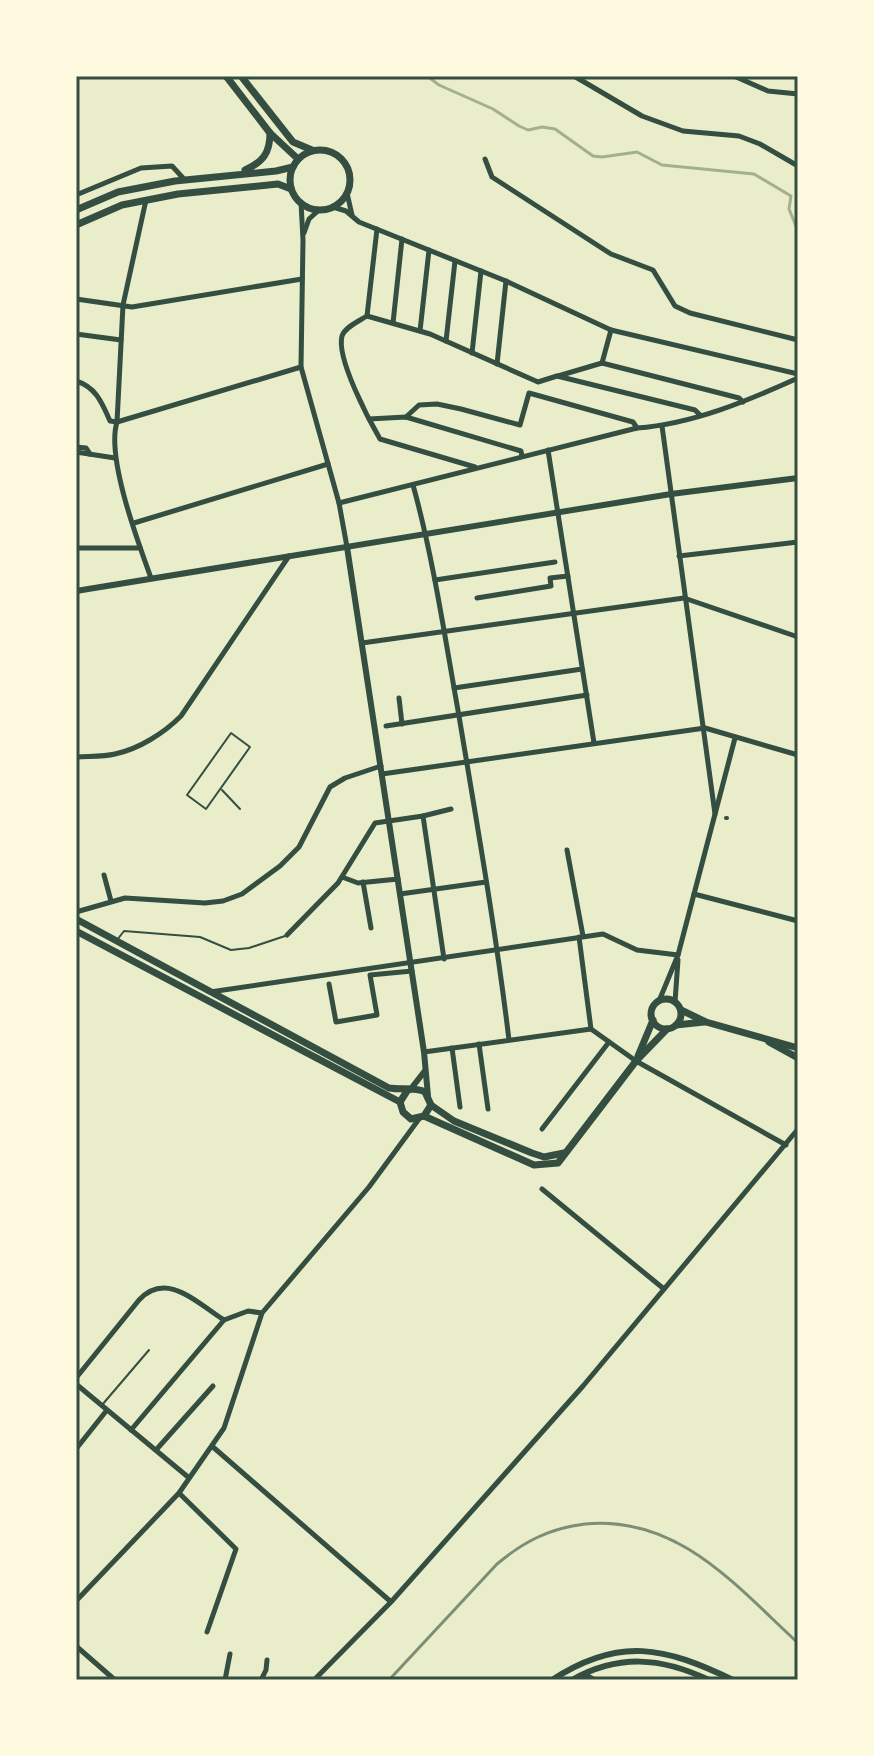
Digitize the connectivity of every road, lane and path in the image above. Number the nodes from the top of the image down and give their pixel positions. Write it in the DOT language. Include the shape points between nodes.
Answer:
graph roads {
  1 [pos="226,76"];
  2 [pos="241,76"];
  3 [pos="574,76"];
  4 [pos="734,76"];
  5 [pos="798,94"];
  6 [pos="268,130"];
  7 [pos="315,150"];
  8 [pos="298,159"];
  9 [pos="485,159"];
  10 [pos="798,166"];
  11 [pos="293,167"];
  12 [pos="232,174"];
  13 [pos="185,180"];
  14 [pos="291,189"];
  15 [pos="347,193"];
  16 [pos="76,195"];
  17 [pos="146,200"];
  18 [pos="301,202"];
  19 [pos="333,207"];
  20 [pos="76,210"];
  21 [pos="319,210"];
  22 [pos="355,219"];
  23 [pos="76,225"];
  24 [pos="377,229"];
  25 [pos="303,238"];
  26 [pos="402,239"];
  27 [pos="429,250"];
  28 [pos="455,261"];
  29 [pos="481,271"];
  30 [pos="302,279"];
  31 [pos="506,281"];
  32 [pos="76,299"];
  33 [pos="123,305"];
  34 [pos="367,316"];
  35 [pos="393,323"];
  36 [pos="611,330"];
  37 [pos="420,331"];
  38 [pos="76,334"];
  39 [pos="121,340"];
  40 [pos="798,340"];
  41 [pos="446,341"];
  42 [pos="472,353"];
  43 [pos="602,363"];
  44 [pos="497,364"];
  45 [pos="301,367"];
  46 [pos="557,376"];
  47 [pos="798,376"];
  48 [pos="76,381"];
  49 [pos="538,382"];
  50 [pos="529,393"];
  51 [pos="743,402"];
  52 [pos="700,415"];
  53 [pos="406,417"];
  54 [pos="369,419"];
  55 [pos="117,422"];
  56 [pos="662,426"];
  57 [pos="637,428"];
  58 [pos="76,450"];
  59 [pos="548,450"];
  60 [pos="522,456"];
  61 [pos="115,458"];
  62 [pos="328,464"];
  63 [pos="479,468"];
  64 [pos="798,478"];
  65 [pos="413,485"];
  66 [pos="671,494"];
  67 [pos="339,503"];
  68 [pos="558,513"];
  69 [pos="134,523"];
  70 [pos="427,536"];
  71 [pos="798,542"];
  72 [pos="347,547"];
  73 [pos="76,548"];
  74 [pos="140,548"];
  75 [pos="289,556"];
  76 [pos="679,556"];
  77 [pos="555,562"];
  78 [pos="568,576"];
  79 [pos="151,578"];
  80 [pos="435,580"];
  81 [pos="76,591"];
  82 [pos="477,598"];
  83 [pos="684,598"];
  84 [pos="573,613"];
  85 [pos="444,632"];
  86 [pos="798,637"];
  87 [pos="362,643"];
  88 [pos="582,669"];
  89 [pos="454,688"];
  90 [pos="587,695"];
  91 [pos="399,698"];
  92 [pos="458,715"];
  93 [pos="402,724"];
  94 [pos="386,726"];
  95 [pos="705,728"];
  96 [pos="735,738"];
  97 [pos="594,743"];
  98 [pos="798,755"];
  99 [pos="76,757"];
  100 [pos="467,762"];
  101 [pos="382,770"];
  102 [pos="221,789"];
  103 [pos="240,809"];
  104 [pos="451,809"];
  105 [pos="715,814"];
  106 [pos="423,816"];
  107 [pos="389,821"];
  108 [pos="567,850"];
  109 [pos="104,875"];
  110 [pos="342,877"];
  111 [pos="398,879"];
  112 [pos="363,882"];
  113 [pos="486,882"];
  114 [pos="434,889"];
  115 [pos="400,894"];
  116 [pos="694,894"];
  117 [pos="111,901"];
  118 [pos="76,912"];
  119 [pos="76,919"];
  120 [pos="798,921"];
  121 [pos="371,928"];
  122 [pos="76,931"];
  123 [pos="287,935"];
  124 [pos="581,936"];
  125 [pos="116,941"];
  126 [pos="497,948"];
  127 [pos="678,955"];
  128 [pos="444,959"];
  129 [pos="410,962"];
  130 [pos="412,971"];
  131 [pos="329,984"];
  132 [pos="209,992"];
  133 [pos="659,1001"];
  134 [pos="675,1002"];
  135 [pos="681,1010"];
  136 [pos="653,1020"];
  137 [pos="706,1022"];
  138 [pos="676,1025"];
  139 [pos="591,1029"];
  140 [pos="667,1029"];
  141 [pos="509,1040"];
  142 [pos="767,1040"];
  143 [pos="609,1042"];
  144 [pos="479,1044"];
  145 [pos="452,1048"];
  146 [pos="798,1048"];
  147 [pos="424,1052"];
  148 [pos="798,1058"];
  149 [pos="636,1061"];
  150 [pos="424,1072"];
  151 [pos="408,1090"];
  152 [pos="428,1096"];
  153 [pos="400,1102"];
  154 [pos="431,1105"];
  155 [pos="460,1107"];
  156 [pos="488,1109"];
  157 [pos="409,1118"];
  158 [pos="421,1118"];
  159 [pos="542,1129"];
  160 [pos="798,1129"];
  161 [pos="407,1133"];
  162 [pos="786,1145"];
  163 [pos="566,1153"];
  164 [pos="542,1189"];
  165 [pos="664,1289"];
  166 [pos="262,1313"];
  167 [pos="224,1320"];
  168 [pos="149,1350"];
  169 [pos="76,1378"];
  170 [pos="76,1384"];
  171 [pos="213,1386"];
  172 [pos="105,1408"];
  173 [pos="131,1430"];
  174 [pos="213,1447"];
  175 [pos="76,1449"];
  176 [pos="156,1450"];
  177 [pos="188,1477"];
  178 [pos="179,1493"];
  179 [pos="76,1601"];
  180 [pos="391,1602"];
  181 [pos="207,1632"];
  182 [pos="76,1646"];
  183 [pos="230,1654"];
  184 [pos="267,1660"];
  185 [pos="583,1673"];
  186 [pos="115,1680"];
  187 [pos="225,1680"];
  188 [pos="261,1680"];
  189 [pos="314,1680"];
  190 [pos="552,1680"];
  191 [pos="572,1680"];
  192 [pos="595,1680"];
  193 [pos="709,1680"];
  194 [pos="733,1680"];
  1 -- 6 [label="main road"];
  2 -- 7 [label="main road" via="293,142"];
  3 -- 10 [label="street" via="642,116 683,131 739,136"];
  4 -- 5 [label="street" via="768,91"];
  6 -- 8 [label="main road"];
  6 -- 12 [label="main road" via="270,145 262,161"];
  7 -- 8 [label="main road"];
  7 -- 15 [label="main road" via="329,151 346,165"];
  8 -- 11 [label="main road"];
  9 -- 40 [label="street" via="492,177 611,254 653,270 675,306"];
  11 -- 12 [label="main road"];
  11 -- 14 [label="main road"];
  12 -- 13 [label="main road"];
  13 -- 16 [label="street" via="172,166 141,168"];
  13 -- 20 [label="main road" via="118,192"];
  14 -- 17 [label="main road" via="278,184 242,186"];
  14 -- 18 [label="main road"];
  15 -- 19 [label="main road"];
  15 -- 22 [label="street"];
  17 -- 23 [label="main road"];
  17 -- 33 [label="street"];
  18 -- 21 [label="main road"];
  18 -- 25 [label="street"];
  19 -- 21 [label="main road"];
  19 -- 22 [label="street"];
  21 -- 25 [label="street" via="309,219"];
  22 -- 24 [label="street"];
  24 -- 26 [label="street"];
  24 -- 34 [label="street"];
  25 -- 30 [label="street"];
  26 -- 27 [label="street"];
  26 -- 35 [label="street"];
  27 -- 28 [label="street"];
  27 -- 37 [label="street"];
  28 -- 29 [label="street"];
  28 -- 41 [label="street"];
  29 -- 31 [label="street"];
  29 -- 42 [label="street"];
  30 -- 33 [label="street"];
  30 -- 45 [label="street"];
  31 -- 36 [label="street"];
  31 -- 44 [label="street"];
  32 -- 33 [label="street"];
  33 -- 39 [label="street"];
  34 -- 35 [label="street"];
  34 -- 54 [label="street" via="347,329 341,341"];
  35 -- 37 [label="street"];
  36 -- 43 [label="street"];
  36 -- 47 [label="street"];
  37 -- 41 [label="street"];
  38 -- 39 [label="street"];
  39 -- 55 [label="street"];
  41 -- 42 [label="street"];
  42 -- 44 [label="street"];
  43 -- 46 [label="street"];
  43 -- 51 [label="street"];
  44 -- 49 [label="street"];
  45 -- 55 [label="street"];
  45 -- 62 [label="street"];
  46 -- 49 [label="street"];
  46 -- 52 [label="street"];
  47 -- 51 [label="street"];
  48 -- 55 [label="street" via="89,385 110,421"];
  49 -- 50 [label="street"];
  50 -- 53 [label="street" via="520,425 437,404 419,405"];
  50 -- 57 [label="street" via="633,422"];
  51 -- 52 [label="street"];
  52 -- 56 [label="street"];
  53 -- 54 [label="street"];
  53 -- 60 [label="street" via="521,451"];
  54 -- 63 [label="street" via="380,439"];
  55 -- 61 [label="street"];
  56 -- 57 [label="street"];
  56 -- 66 [label="street"];
  57 -- 59 [label="street"];
  58 -- 61 [label="street"];
  59 -- 60 [label="street"];
  59 -- 68 [label="street"];
  60 -- 63 [label="street"];
  61 -- 69 [label="street"];
  62 -- 67 [label="street"];
  62 -- 69 [label="street"];
  63 -- 65 [label="street"];
  64 -- 66 [label="street"];
  65 -- 67 [label="street"];
  65 -- 70 [label="street"];
  66 -- 68 [label="street"];
  66 -- 76 [label="street"];
  67 -- 72 [label="street"];
  68 -- 70 [label="street"];
  68 -- 78 [label="street"];
  69 -- 74 [label="street"];
  70 -- 72 [label="street"];
  70 -- 80 [label="street"];
  71 -- 76 [label="street"];
  72 -- 75 [label="street"];
  72 -- 87 [label="street"];
  73 -- 74 [label="street"];
  74 -- 79 [label="street"];
  75 -- 79 [label="street"];
  75 -- 99 [label="street" via="171,726 115,754"];
  76 -- 83 [label="street"];
  77 -- 80 [label="street"];
  78 -- 82 [label="street" via="550,578 551,586"];
  78 -- 84 [label="street"];
  79 -- 81 [label="street"];
  80 -- 85 [label="street"];
  83 -- 84 [label="street"];
  83 -- 86 [label="street"];
  83 -- 95 [label="street"];
  84 -- 85 [label="street"];
  84 -- 88 [label="street"];
  85 -- 87 [label="street"];
  85 -- 89 [label="street"];
  87 -- 101 [label="street"];
  88 -- 89 [label="street"];
  88 -- 90 [label="street"];
  89 -- 92 [label="street"];
  90 -- 92 [label="street"];
  90 -- 97 [label="street"];
  91 -- 93 [label="street"];
  92 -- 93 [label="street"];
  92 -- 100 [label="street"];
  93 -- 94 [label="street"];
  95 -- 96 [label="street"];
  95 -- 97 [label="street"];
  95 -- 105 [label="street"];
  96 -- 98 [label="street"];
  96 -- 105 [label="street"];
  97 -- 100 [label="street"];
  100 -- 101 [label="street"];
  100 -- 113 [label="street"];
  101 -- 107 [label="street"];
  101 -- 117 [label="street" via="330,787 299,847 242,894 205,903"];
  102 -- 102 [label="lane" via="206,809 187,795 231,733 250,747"];
  102 -- 103 [label="lane"];
  104 -- 106 [label="street"];
  105 -- 116 [label="street"];
  106 -- 107 [label="street"];
  106 -- 114 [label="street"];
  107 -- 110 [label="street" via="375,823"];
  107 -- 111 [label="street"];
  108 -- 124 [label="street"];
  109 -- 117 [label="street"];
  110 -- 112 [label="street"];
  110 -- 123 [label="street"];
  111 -- 112 [label="street"];
  111 -- 115 [label="street"];
  112 -- 121 [label="street"];
  113 -- 114 [label="street"];
  113 -- 126 [label="street"];
  114 -- 115 [label="street"];
  114 -- 128 [label="street"];
  115 -- 129 [label="street"];
  116 -- 120 [label="street"];
  116 -- 127 [label="street"];
  117 -- 118 [label="street"];
  119 -- 125 [label="main road"];
  122 -- 153 [label="main road"];
  123 -- 125 [label="lane" via="231,950 200,937 124,931"];
  124 -- 126 [label="street"];
  124 -- 127 [label="street" via="603,934 637,950"];
  124 -- 139 [label="street"];
  125 -- 132 [label="main road"];
  126 -- 128 [label="street"];
  126 -- 141 [label="street"];
  127 -- 133 [label="street"];
  127 -- 134 [label="street"];
  128 -- 129 [label="street"];
  129 -- 130 [label="street"];
  129 -- 132 [label="street"];
  130 -- 131 [label="street" via="370,975 377,1015 336,1022"];
  130 -- 147 [label="street"];
  132 -- 151 [label="main road" via="389,1088"];
  133 -- 134 [label="main road"];
  133 -- 136 [label="main road" via="652,1009"];
  134 -- 135 [label="main road"];
  135 -- 137 [label="main road"];
  135 -- 138 [label="main road"];
  136 -- 140 [label="main road"];
  136 -- 149 [label="main road"];
  137 -- 138 [label="main road"];
  137 -- 142 [label="main road"];
  138 -- 140 [label="main road"];
  139 -- 141 [label="street"];
  139 -- 143 [label="street"];
  140 -- 149 [label="main road"];
  141 -- 144 [label="street"];
  142 -- 146 [label="main road"];
  142 -- 148 [label="main road"];
  143 -- 149 [label="street"];
  143 -- 159 [label="street"];
  144 -- 145 [label="street"];
  144 -- 156 [label="street"];
  145 -- 147 [label="street"];
  145 -- 155 [label="street"];
  147 -- 150 [label="street"];
  149 -- 162 [label="street"];
  149 -- 163 [label="main road"];
  150 -- 151 [label="street"];
  150 -- 152 [label="street"];
  151 -- 152 [label="main road"];
  151 -- 153 [label="main road"];
  152 -- 154 [label="main road"];
  153 -- 157 [label="main road"];
  154 -- 158 [label="main road"];
  154 -- 163 [label="main road" via="454,1121 532,1153"];
  157 -- 158 [label="main road"];
  157 -- 161 [label="street"];
  158 -- 161 [label="street"];
  158 -- 163 [label="main road" via="534,1165 558,1163"];
  160 -- 162 [label="street"];
  161 -- 166 [label="street" via="369,1187"];
  162 -- 165 [label="street"];
  164 -- 165 [label="street"];
  165 -- 180 [label="street"];
  166 -- 167 [label="street" via="248,1311"];
  166 -- 174 [label="street"];
  167 -- 169 [label="street" via="181,1291 155,1288 146,1292"];
  167 -- 173 [label="street"];
  168 -- 172 [label="lane"];
  170 -- 172 [label="street"];
  171 -- 176 [label="street"];
  172 -- 173 [label="street"];
  172 -- 175 [label="street"];
  173 -- 176 [label="street"];
  174 -- 177 [label="street"];
  174 -- 180 [label="street"];
  176 -- 177 [label="street"];
  177 -- 178 [label="street"];
  178 -- 179 [label="street"];
  178 -- 181 [label="street" via="236,1549"];
  180 -- 189 [label="street"];
  182 -- 186 [label="street"];
  183 -- 187 [label="street"];
  184 -- 188 [label="street"];
  185 -- 191 [label="street"];
  185 -- 192 [label="street"];
  185 -- 193 [label="street" via="640,1659 668,1663"];
  190 -- 194 [label="street" via="590,1659 636,1649 684,1658"];
}
